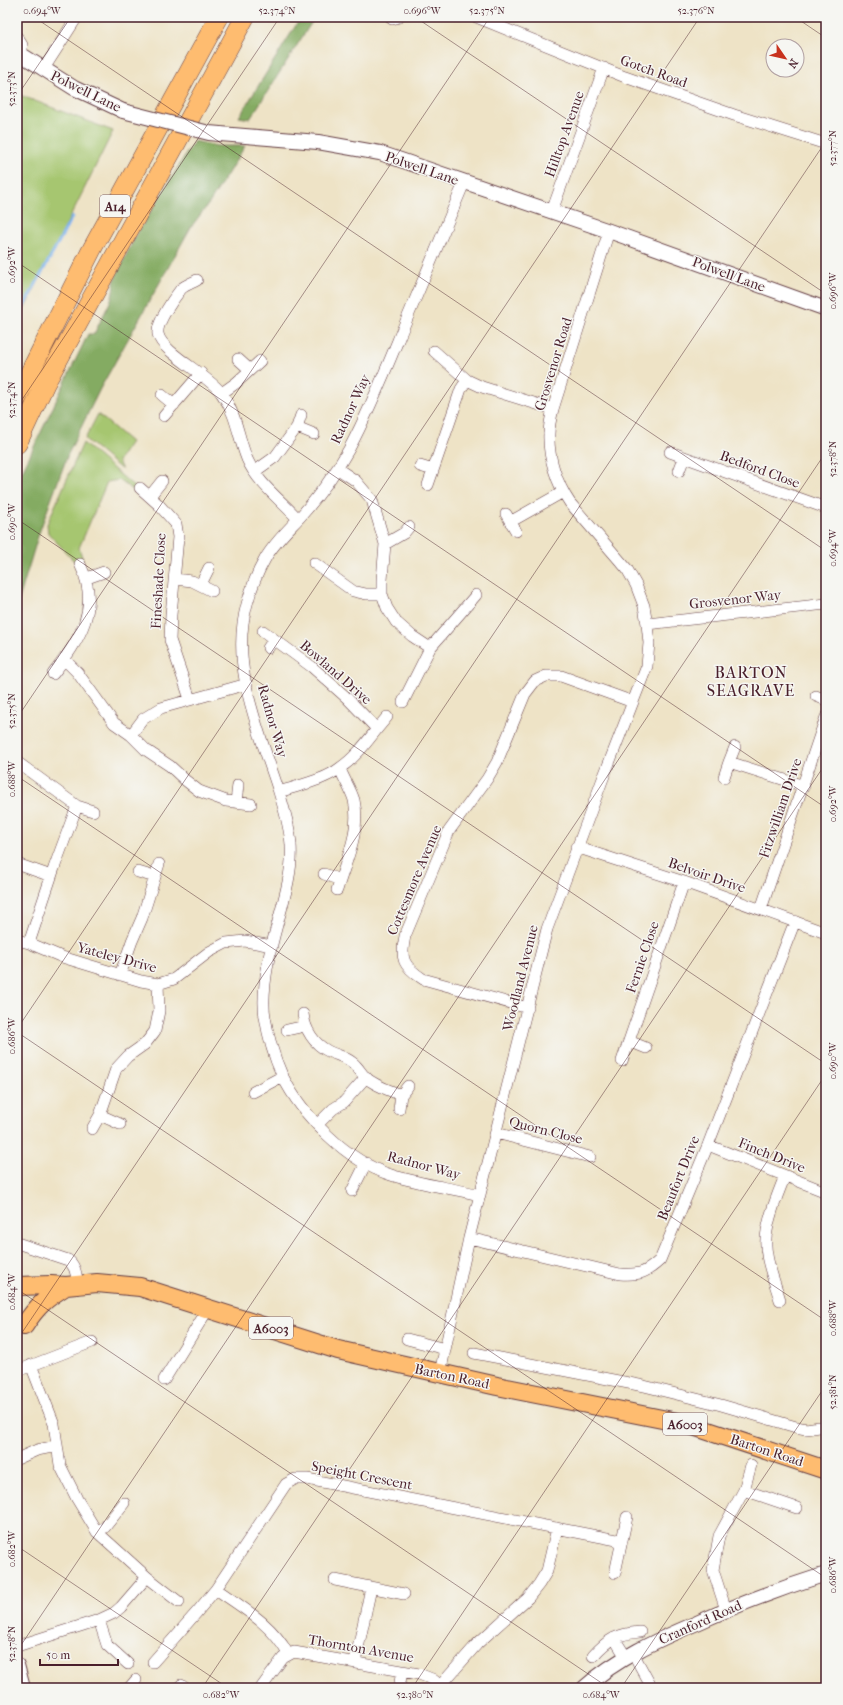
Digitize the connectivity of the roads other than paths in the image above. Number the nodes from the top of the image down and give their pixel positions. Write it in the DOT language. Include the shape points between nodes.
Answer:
graph roads {
  1 [pos="77,17"];
  2 [pos="219,17"];
  3 [pos="245,17"];
  4 [pos="476,17"];
  5 [pos="17,37"];
  6 [pos="18,53"];
  7 [pos="604,68"];
  8 [pos="43,70"];
  9 [pos="826,144"];
  10 [pos="464,183"];
  11 [pos="552,211"];
  12 [pos="609,231"];
  13 [pos="197,280"];
  14 [pos="826,309"];
  15 [pos="434,351"];
  16 [pos="238,359"];
  17 [pos="260,361"];
  18 [pos="250,370"];
  19 [pos="201,373"];
  20 [pos="467,380"];
  21 [pos="222,393"];
  22 [pos="162,395"];
  23 [pos="17,398"];
  24 [pos="174,405"];
  25 [pos="552,409"];
  26 [pos="301,415"];
  27 [pos="164,416"];
  28 [pos="297,427"];
  29 [pos="314,434"];
  30 [pos="17,444"];
  31 [pos="670,452"];
  32 [pos="684,458"];
  33 [pos="420,466"];
  34 [pos="338,469"];
  35 [pos="433,470"];
  36 [pos="679,471"];
  37 [pos="254,472"];
  38 [pos="162,481"];
  39 [pos="428,485"];
  40 [pos="140,488"];
  41 [pos="562,492"];
  42 [pos="150,496"];
  43 [pos="826,508"];
  44 [pos="298,519"];
  45 [pos="510,522"];
  46 [pos="409,527"];
  47 [pos="385,544"];
  48 [pos="80,564"];
  49 [pos="322,565"];
  50 [pos="209,568"];
  51 [pos="104,572"];
  52 [pos="87,578"];
  53 [pos="175,579"];
  54 [pos="201,584"];
  55 [pos="212,591"];
  56 [pos="382,594"];
  57 [pos="476,595"];
  58 [pos="826,604"];
  59 [pos="647,624"];
  60 [pos="263,631"];
  61 [pos="430,648"];
  62 [pos="64,659"];
  63 [pos="53,674"];
  64 [pos="246,684"];
  65 [pos="190,699"];
  66 [pos="403,702"];
  67 [pos="633,702"];
  68 [pos="387,717"];
  69 [pos="826,717"];
  70 [pos="377,729"];
  71 [pos="130,735"];
  72 [pos="735,747"];
  73 [pos="17,762"];
  74 [pos="729,762"];
  75 [pos="340,769"];
  76 [pos="724,777"];
  77 [pos="238,785"];
  78 [pos="804,786"];
  79 [pos="279,792"];
  80 [pos="236,802"];
  81 [pos="251,804"];
  82 [pos="77,806"];
  83 [pos="93,811"];
  84 [pos="576,847"];
  85 [pos="17,864"];
  86 [pos="159,864"];
  87 [pos="138,872"];
  88 [pos="324,874"];
  89 [pos="51,876"];
  90 [pos="155,877"];
  91 [pos="684,882"];
  92 [pos="761,909"];
  93 [pos="795,921"];
  94 [pos="826,933"];
  95 [pos="17,940"];
  96 [pos="30,943"];
  97 [pos="272,946"];
  98 [pos="120,975"];
  99 [pos="158,984"];
  100 [pos="528,1008"];
  101 [pos="287,1030"];
  102 [pos="629,1041"];
  103 [pos="646,1048"];
  104 [pos="622,1061"];
  105 [pos="283,1076"];
  106 [pos="366,1077"];
  107 [pos="253,1092"];
  108 [pos="399,1109"];
  109 [pos="100,1115"];
  110 [pos="120,1124"];
  111 [pos="318,1124"];
  112 [pos="92,1129"];
  113 [pos="496,1133"];
  114 [pos="708,1145"];
  115 [pos="590,1157"];
  116 [pos="366,1163"];
  117 [pos="785,1176"];
  118 [pos="352,1191"];
  119 [pos="826,1192"];
  120 [pos="480,1194"];
  121 [pos="469,1238"];
  122 [pos="17,1243"];
  123 [pos="72,1285"];
  124 [pos="17,1288"];
  125 [pos="780,1300"];
  126 [pos="208,1309"];
  127 [pos="20,1329"];
  128 [pos="407,1340"];
  129 [pos="92,1342"];
  130 [pos="444,1349"];
  131 [pos="474,1352"];
  132 [pos="31,1365"];
  133 [pos="17,1371"];
  134 [pos="440,1373"];
  135 [pos="164,1380"];
  136 [pos="826,1426"];
  137 [pos="57,1446"];
  138 [pos="17,1459"];
  139 [pos="751,1466"];
  140 [pos="826,1470"];
  141 [pos="744,1490"];
  142 [pos="124,1503"];
  143 [pos="797,1508"];
  144 [pos="627,1517"];
  145 [pos="557,1528"];
  146 [pos="97,1532"];
  147 [pos="622,1541"];
  148 [pos="615,1574"];
  149 [pos="826,1574"];
  150 [pos="146,1577"];
  151 [pos="335,1580"];
  152 [pos="216,1588"];
  153 [pos="371,1588"];
  154 [pos="404,1594"];
  155 [pos="179,1602"];
  156 [pos="726,1610"];
  157 [pos="99,1620"];
  158 [pos="640,1632"];
  159 [pos="614,1638"];
  160 [pos="17,1646"];
  161 [pos="288,1654"];
  162 [pos="629,1655"];
  163 [pos="593,1656"];
  164 [pos="153,1662"];
  165 [pos="355,1662"];
  166 [pos="128,1664"];
  167 [pos="17,1665"];
  168 [pos="402,1671"];
  169 [pos="443,1687"];
  170 [pos="23,1688"];
  171 [pos="261,1688"];
  172 [pos="399,1688"];
  173 [pos="584,1688"];
  174 [pos="652,1688"];
  1 -- 8 [label="street"];
  2 -- 23 [label="highway, A14" via="92,249"];
  3 -- 30 [label="highway, A14" via="49,377"];
  4 -- 7 [label="street, Gotch Road"];
  5 -- 6 [label="street" via="22,45"];
  6 -- 8 [label="street, Polwell Lane"];
  7 -- 9 [label="street, Gotch Road"];
  7 -- 11 [label="street, Hilltop Avenue"];
  8 -- 10 [label="street, Polwell Lane, bridge" via="123,111 209,133 318,142 380,153"];
  10 -- 11 [label="street, Polwell Lane"];
  10 -- 34 [label="street, Radnor Way" via="375,394"];
  11 -- 12 [label="street, Polwell Lane"];
  12 -- 14 [label="street, Polwell Lane"];
  12 -- 25 [label="street, Grosvenor Road"];
  13 -- 19 [label="street" via="182,288 159,322 158,334 164,345"];
  15 -- 20 [label="street"];
  16 -- 18 [label="street"];
  17 -- 18 [label="street"];
  18 -- 21 [label="street"];
  19 -- 21 [label="street"];
  19 -- 24 [label="street"];
  20 -- 25 [label="street"];
  20 -- 35 [label="street" via="461,388"];
  21 -- 37 [label="street" via="236,421 247,459"];
  22 -- 24 [label="street"];
  24 -- 27 [label="street"];
  25 -- 41 [label="street, Grosvenor Road" via="549,435 556,478"];
  26 -- 28 [label="street"];
  28 -- 29 [label="street"];
  28 -- 37 [label="street" via="275,457"];
  31 -- 32 [label="street, Bedford Close"];
  32 -- 36 [label="street"];
  32 -- 43 [label="street, Bedford Close"];
  33 -- 35 [label="street"];
  34 -- 44 [label="street, Radnor Way"];
  34 -- 47 [label="street" via="356,481 372,500"];
  35 -- 39 [label="street"];
  37 -- 44 [label="street"];
  38 -- 42 [label="street"];
  40 -- 42 [label="street, Fineshade Close"];
  41 -- 45 [label="street"];
  41 -- 59 [label="street, Grosvenor Road" via="627,569 644,606"];
  42 -- 53 [label="street, Fineshade Close" via="176,524 178,538"];
  44 -- 64 [label="street, Radnor Way" via="281,536 265,559 246,607 241,657"];
  46 -- 47 [label="street" via="404,533"];
  47 -- 56 [label="street"];
  48 -- 52 [label="street"];
  49 -- 56 [label="street" via="353,591"];
  50 -- 54 [label="street"];
  51 -- 52 [label="street"];
  52 -- 62 [label="street" via="89,594 84,627"];
  53 -- 54 [label="street"];
  53 -- 65 [label="street, Fineshade Close" via="170,640"];
  54 -- 55 [label="street"];
  56 -- 61 [label="street" via="396,622"];
  57 -- 61 [label="street"];
  58 -- 59 [label="street, Grosvenor Way"];
  59 -- 67 [label="street, Woodland Avenue" via="647,666"];
  60 -- 70 [label="street, Bowland Drive" via="271,644 312,667"];
  61 -- 66 [label="street"];
  62 -- 63 [label="street"];
  62 -- 71 [label="street" via="77,672 114,723"];
  64 -- 65 [label="street"];
  64 -- 79 [label="street, Radnor Way"];
  65 -- 71 [label="street" via="161,708 143,719"];
  67 -- 84 [label="street, Woodland Avenue"];
  67 -- 100 [label="street, Cottesmore Avenue" via="561,676 546,676 535,681 525,694 498,762 449,831 404,936 404,963 423,979"];
  68 -- 70 [label="street"];
  69 -- 78 [label="street, Fitzwilliam Drive"];
  70 -- 75 [label="street"];
  71 -- 80 [label="street" via="199,790 226,801"];
  72 -- 74 [label="street"];
  73 -- 82 [label="street"];
  74 -- 76 [label="street"];
  74 -- 78 [label="street"];
  75 -- 79 [label="street"];
  75 -- 88 [label="street" via="354,799 355,832 339,885"];
  77 -- 80 [label="street"];
  78 -- 92 [label="street, Fitzwilliam Drive"];
  79 -- 97 [label="street, Radnor Way" via="292,846 289,872"];
  80 -- 81 [label="street"];
  82 -- 83 [label="street"];
  82 -- 89 [label="street"];
  84 -- 91 [label="street, Belvoir Drive"];
  84 -- 100 [label="street, Woodland Avenue" via="547,929"];
  85 -- 89 [label="street"];
  86 -- 90 [label="street"];
  87 -- 90 [label="street"];
  89 -- 96 [label="street"];
  90 -- 98 [label="street"];
  91 -- 92 [label="street, Belvoir Drive"];
  91 -- 102 [label="street, Fernie Close"];
  92 -- 93 [label="street, Belvoir Drive"];
  93 -- 94 [label="street, Belvoir Drive"];
  93 -- 114 [label="street, Beaufort Drive"];
  95 -- 96 [label="street, Yateley Drive"];
  96 -- 98 [label="street, Yateley Drive" via="62,957"];
  97 -- 99 [label="street, Yateley Drive" via="245,941 226,943 209,952 174,979"];
  97 -- 105 [label="street, Radnor Way" via="264,989 265,1016 274,1054"];
  98 -- 99 [label="street, Yateley Drive"];
  99 -- 109 [label="street" via="159,1011 155,1030 145,1044 128,1056 116,1069"];
  100 -- 113 [label="street, Woodland Avenue"];
  101 -- 106 [label="street" via="304,1020 314,1040 327,1050 345,1058"];
  102 -- 103 [label="street"];
  102 -- 104 [label="street, Fernie Close"];
  105 -- 107 [label="street"];
  105 -- 111 [label="street, Radnor Way" via="300,1104"];
  106 -- 108 [label="street" via="381,1087 405,1090"];
  106 -- 111 [label="street" via="344,1102"];
  109 -- 110 [label="street"];
  109 -- 112 [label="street"];
  111 -- 116 [label="street, Radnor Way" via="341,1147"];
  113 -- 115 [label="street, Quorn Close"];
  113 -- 120 [label="street, Woodland Avenue"];
  114 -- 117 [label="street, Finch Drive"];
  114 -- 121 [label="street, Beaufort Drive" via="660,1260 648,1271 636,1275 620,1274"];
  116 -- 118 [label="street"];
  116 -- 120 [label="street, Radnor Way" via="390,1174"];
  117 -- 119 [label="street, Finch Drive"];
  117 -- 125 [label="street" via="766,1232 767,1253"];
  120 -- 121 [label="street, Woodland Avenue"];
  121 -- 130 [label="street, Woodland Avenue"];
  122 -- 123 [label="street" via="68,1260 75,1269"];
  123 -- 124 [label="main road, Barton Road / A6003"];
  123 -- 126 [label="main road, Barton Road / A6003" via="98,1283 140,1287"];
  123 -- 127 [label="main road" via="42,1302"];
  124 -- 127 [label="main road" via="25,1298 28,1308 27,1317"];
  126 -- 134 [label="main road, Barton Road / A6003" via="338,1350"];
  126 -- 135 [label="street"];
  128 -- 130 [label="street"];
  129 -- 132 [label="street"];
  130 -- 134 [label="street, Woodland Avenue"];
  131 -- 136 [label="street, Barton Road" via="644,1386 796,1427 806,1429"];
  132 -- 133 [label="street"];
  132 -- 137 [label="street" via="54,1424"];
  134 -- 140 [label="main road, Barton Road / A6003" via="687,1424"];
  137 -- 138 [label="street" via="37,1450"];
  137 -- 146 [label="street" via="60,1465"];
  139 -- 141 [label="street"];
  141 -- 143 [label="street"];
  141 -- 156 [label="street" via="719,1536 713,1570"];
  142 -- 146 [label="street" via="105,1527"];
  144 -- 147 [label="street"];
  145 -- 147 [label="street, Speight Crescent"];
  145 -- 152 [label="street, Speight Crescent" via="307,1479 295,1479 286,1484"];
  145 -- 169 [label="street" via="548,1565 539,1584 528,1598 477,1644"];
  146 -- 150 [label="street"];
  147 -- 148 [label="street"];
  149 -- 156 [label="street, Cranford Road"];
  150 -- 155 [label="street"];
  150 -- 157 [label="street" via="121,1607"];
  151 -- 153 [label="street"];
  152 -- 161 [label="street" via="262,1621 275,1633"];
  152 -- 164 [label="street, Speight Crescent"];
  153 -- 154 [label="street"];
  153 -- 165 [label="street"];
  156 -- 162 [label="street, Cranford Road"];
  157 -- 160 [label="street"];
  157 -- 166 [label="street" via="107,1645"];
  158 -- 159 [label="street" via="622,1633"];
  159 -- 162 [label="street"];
  159 -- 163 [label="street" via="602,1645"];
  161 -- 165 [label="street, Thornton Avenue" via="301,1652"];
  161 -- 171 [label="street, Thornton Avenue"];
  162 -- 173 [label="street, Cranford Road"];
  162 -- 174 [label="street"];
  165 -- 168 [label="street, Thornton Avenue"];
  167 -- 170 [label="street"];
  168 -- 169 [label="street, Thornton Avenue" via="432,1679"];
  168 -- 172 [label="street"];
}
